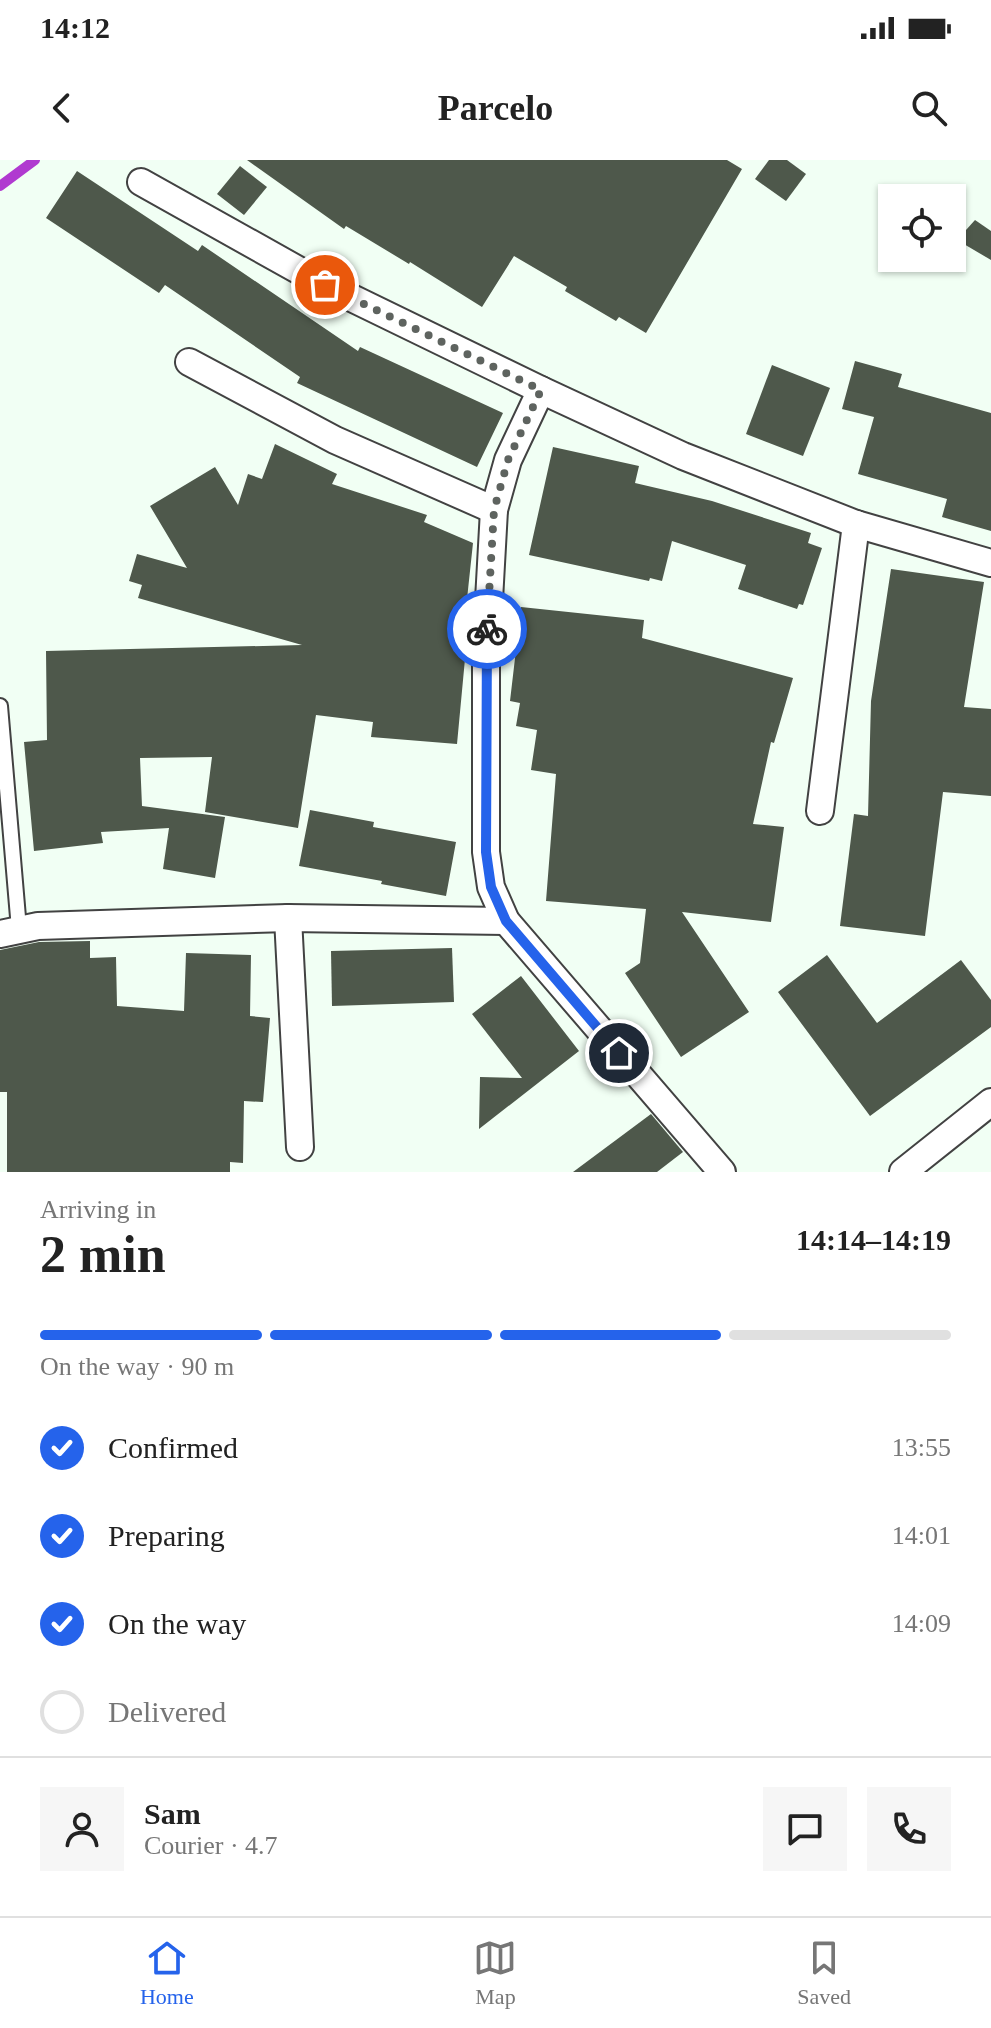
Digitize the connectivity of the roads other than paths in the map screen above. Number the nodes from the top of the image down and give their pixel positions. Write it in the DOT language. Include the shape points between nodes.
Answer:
graph roads {
  1 [pos="141,182"];
  2 [pos="189,362"];
  3 [pos="541,390"];
  4 [pos="494,510"];
  5 [pos="856,524"];
  6 [pos="991,563"];
  7 [pos="0,706"];
  8 [pos="820,811"];
  9 [pos="288,918"];
  10 [pos="506,921"];
  11 [pos="10,931"];
  12 [pos="991,1102"];
  13 [pos="300,1147"];
  14 [pos="722,1172"];
  15 [pos="903,1172"];
  1 -- 3 [label="street" via="325,285"];
  2 -- 4 [label="street" via="335,440"];
  3 -- 4 [label="street" via="508,460"];
  3 -- 5 [label="street" via="683,456"];
  4 -- 10 [label="street" via="486,654 486,852 491,887"];
  5 -- 6 [label="street"];
  5 -- 8 [label="street"];
  7 -- 11 [label="lane"];
  9 -- 10 [label="street"];
  9 -- 11 [label="street"];
  9 -- 13 [label="street"];
  10 -- 14 [label="street"];
  12 -- 15 [label="street"];
}
